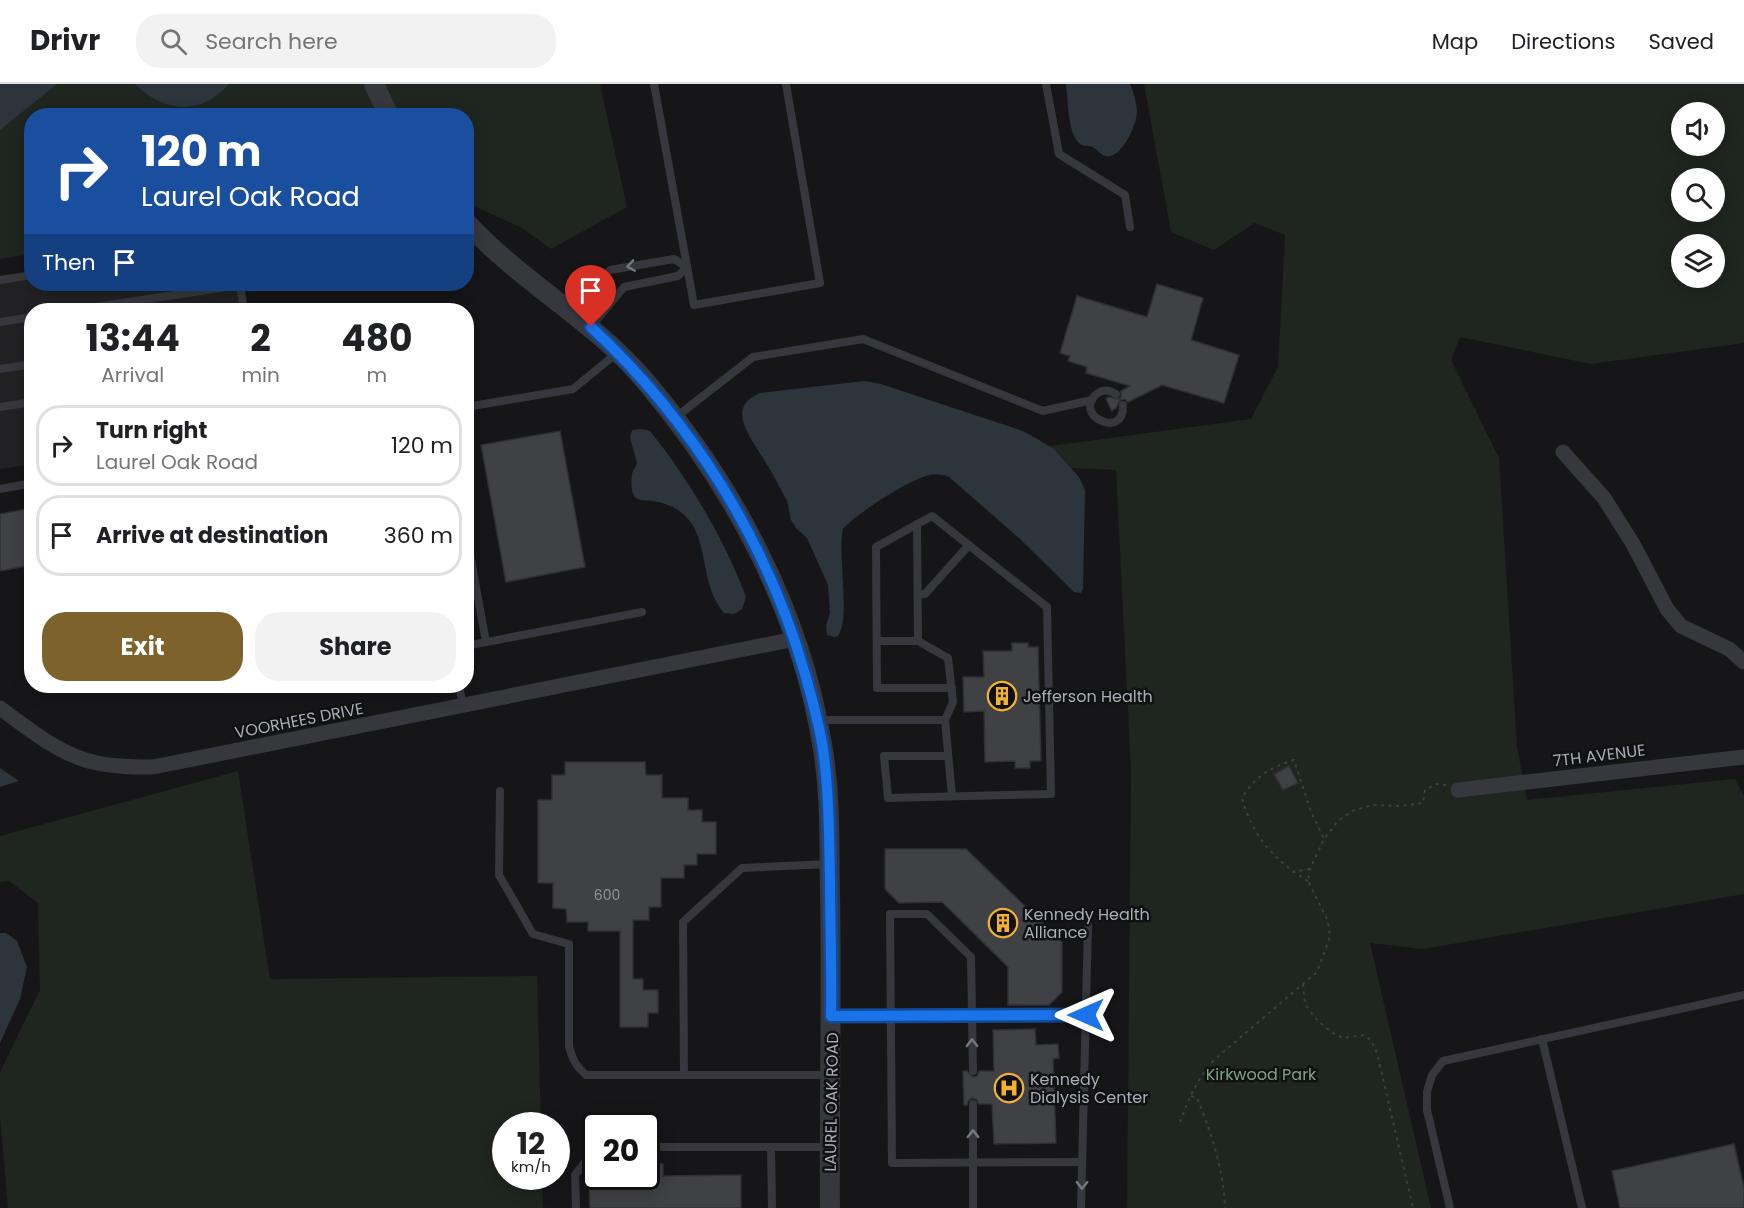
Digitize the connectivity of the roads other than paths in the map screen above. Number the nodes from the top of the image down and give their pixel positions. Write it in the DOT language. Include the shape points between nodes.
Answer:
graph roads {
  1 [pos="374,84"];
  2 [pos="654,84"];
  3 [pos="786,84"];
  4 [pos="1046,84"];
  5 [pos="385,108"];
  6 [pos="1130,227"];
  7 [pos="474,230"];
  8 [pos="687,267"];
  9 [pos="24,276"];
  10 [pos="0,280"];
  11 [pos="196,291"];
  12 [pos="120,303"];
  13 [pos="570,311"];
  14 [pos="24,318"];
  15 [pos="0,322"];
  16 [pos="591,327"];
  17 [pos="618,352"];
  18 [pos="24,365"];
  19 [pos="0,369"];
  20 [pos="1116,394"];
  21 [pos="1092,400"];
  22 [pos="24,403"];
  23 [pos="1123,405"];
  24 [pos="474,406"];
  25 [pos="0,407"];
  26 [pos="675,418"];
  27 [pos="1563,453"];
  28 [pos="24,484"];
  29 [pos="0,489"];
  30 [pos="917,524"];
  31 [pos="969,545"];
  32 [pos="474,576"];
  33 [pos="918,595"];
  34 [pos="642,612"];
  35 [pos="795,639"];
  36 [pos="877,641"];
  37 [pos="918,641"];
  38 [pos="486,642"];
  39 [pos="474,644"];
  40 [pos="1744,662"];
  41 [pos="952,688"];
  42 [pos="460,693"];
  43 [pos="463,706"];
  44 [pos="0,708"];
  45 [pos="818,720"];
  46 [pos="945,720"];
  47 [pos="948,756"];
  48 [pos="1744,757"];
  49 [pos="1458,790"];
  50 [pos="501,791"];
  51 [pos="952,796"];
  52 [pos="830,864"];
  53 [pos="1088,925"];
  54 [pos="1744,994"];
  55 [pos="972,1015"];
  56 [pos="1086,1015"];
  57 [pos="831,1016"];
  58 [pos="891,1016"];
  59 [pos="1542,1039"];
  60 [pos="973,1071"];
  61 [pos="684,1075"];
  62 [pos="831,1076"];
  63 [pos="973,1104"];
  64 [pos="771,1146"];
  65 [pos="830,1147"];
  66 [pos="660,1148"];
  67 [pos="1082,1162"];
  68 [pos="973,1163"];
  69 [pos="582,1166"];
  70 [pos="576,1208"];
  71 [pos="772,1208"];
  72 [pos="830,1208"];
  73 [pos="973,1208"];
  74 [pos="1081,1208"];
  75 [pos="1450,1208"];
  76 [pos="1582,1208"];
  1 -- 5 [label="street"];
  2 -- 8 [label="lane"];
  3 -- 8 [label="lane" via="820,283 694,305"];
  4 -- 6 [label="lane" via="1059,154 1125,195"];
  7 -- 13 [label="street, LAUREL OAK ROAD" via="520,273"];
  8 -- 13 [label="lane, one-way" via="674,259 610,270"];
  8 -- 16 [label="lane" via="678,276 624,287"];
  9 -- 10 [label="lane"];
  11 -- 12 [label="lane"];
  13 -- 16 [label="street, LAUREL OAK ROAD"];
  14 -- 15 [label="lane"];
  16 -- 17 [label="street, LAUREL OAK ROAD"];
  17 -- 24 [label="lane" via="573,389"];
  17 -- 26 [label="street, LAUREL OAK ROAD"];
  18 -- 19 [label="lane"];
  20 -- 21 [label="lane" via="1104,391"];
  21 -- 23 [label="lane" via="1093,416 1107,423 1120,417"];
  21 -- 26 [label="lane" via="1043,411 863,339 753,357"];
  22 -- 25 [label="lane"];
  26 -- 35 [label="street, LAUREL OAK ROAD" via="734,504 766,567"];
  27 -- 40 [label="street" via="1604,498 1667,609 1681,626 1729,649"];
  28 -- 29 [label="lane"];
  30 -- 31 [label="lane" via="932,516"];
  30 -- 33 [label="lane"];
  30 -- 36 [label="lane" via="876,547"];
  31 -- 33 [label="lane" via="925,594"];
  31 -- 51 [label="lane" via="1047,607 1051,794"];
  32 -- 38 [label="lane"];
  33 -- 37 [label="lane"];
  34 -- 38 [label="lane"];
  35 -- 43 [label="street, VOORHEES DRIVE"];
  35 -- 45 [label="street, LAUREL OAK ROAD"];
  36 -- 37 [label="lane"];
  36 -- 41 [label="lane" via="877,688"];
  37 -- 41 [label="lane" via="948,658"];
  38 -- 39 [label="lane"];
  41 -- 46 [label="lane" via="953,702"];
  42 -- 43 [label="lane"];
  43 -- 44 [label="street, VOORHEES DRIVE" via="153,767 96,763 75,756"];
  45 -- 46 [label="lane"];
  45 -- 52 [label="street, LAUREL OAK ROAD" via="828,790"];
  46 -- 47 [label="lane"];
  47 -- 51 [label="lane"];
  47 -- 51 [label="lane" via="884,756 888,798"];
  48 -- 49 [label="street, 7TH AVENUE"];
  50 -- 61 [label="lane" via="499,875 533,934 569,944 569,1046 578,1067 586,1075"];
  52 -- 57 [label="street, LAUREL OAK ROAD"];
  52 -- 61 [label="lane" via="742,868 682,922"];
  53 -- 56 [label="lane"];
  54 -- 59 [label="lane"];
  55 -- 56 [label="lane"];
  55 -- 58 [label="lane"];
  55 -- 58 [label="lane" via="971,957 927,914 890,914"];
  60 -- 55 [label="lane, one-way"];
  56 -- 67 [label="lane"];
  57 -- 58 [label="lane"];
  57 -- 62 [label="street, LAUREL OAK ROAD"];
  58 -- 68 [label="lane" via="892,1163"];
  59 -- 75 [label="lane" via="1443,1061 1432,1075 1427,1110"];
  59 -- 76 [label="lane"];
  61 -- 62 [label="lane"];
  62 -- 65 [label="street, LAUREL OAK ROAD"];
  68 -- 63 [label="lane, one-way"];
  64 -- 65 [label="lane"];
  64 -- 66 [label="lane"];
  64 -- 71 [label="lane"];
  65 -- 72 [label="street, LAUREL OAK ROAD"];
  67 -- 68 [label="lane"];
  67 -- 74 [label="lane, one-way"];
  68 -- 73 [label="lane"];
  69 -- 70 [label="lane" via="575,1175"];
}
